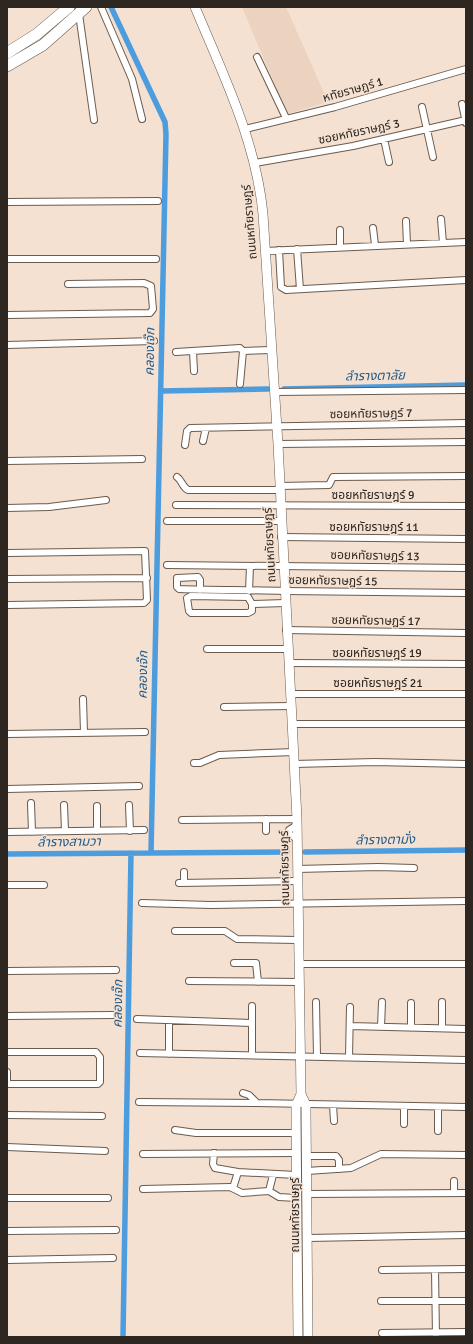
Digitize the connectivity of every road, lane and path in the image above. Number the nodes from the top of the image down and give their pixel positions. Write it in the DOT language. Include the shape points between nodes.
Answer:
graph roads {
  1 [pos="69,7"];
  2 [pos="101,7"];
  3 [pos="195,7"];
  4 [pos="82,10"];
  5 [pos="7,53"];
  6 [pos="257,57"];
  7 [pos="7,66"];
  8 [pos="466,69"];
  9 [pos="462,104"];
  10 [pos="422,107"];
  11 [pos="286,118"];
  12 [pos="142,119"];
  13 [pos="94,120"];
  14 [pos="466,121"];
  15 [pos="245,129"];
  16 [pos="428,129"];
  17 [pos="384,139"];
  18 [pos="433,156"];
  19 [pos="389,162"];
  20 [pos="255,163"];
  21 [pos="158,201"];
  22 [pos="7,202"];
  23 [pos="441,219"];
  24 [pos="406,221"];
  25 [pos="374,228"];
  26 [pos="340,230"];
  27 [pos="466,242"];
  28 [pos="443,243"];
  29 [pos="407,244"];
  30 [pos="375,246"];
  31 [pos="340,247"];
  32 [pos="297,249"];
  33 [pos="279,250"];
  34 [pos="265,251"];
  35 [pos="156,259"];
  36 [pos="7,260"];
  37 [pos="466,280"];
  38 [pos="68,284"];
  39 [pos="300,289"];
  40 [pos="7,315"];
  41 [pos="154,341"];
  42 [pos="7,345"];
  43 [pos="272,350"];
  44 [pos="192,351"];
  45 [pos="243,351"];
  46 [pos="176,352"];
  47 [pos="194,371"];
  48 [pos="240,384"];
  49 [pos="466,390"];
  50 [pos="274,392"];
  51 [pos="466,423"];
  52 [pos="277,427"];
  53 [pos="206,428"];
  54 [pos="204,441"];
  55 [pos="466,442"];
  56 [pos="185,444"];
  57 [pos="278,444"];
  58 [pos="142,459"];
  59 [pos="7,461"];
  60 [pos="466,476"];
  61 [pos="177,477"];
  62 [pos="280,488"];
  63 [pos="106,500"];
  64 [pos="176,505"];
  65 [pos="280,505"];
  66 [pos="466,506"];
  67 [pos="7,508"];
  68 [pos="167,521"];
  69 [pos="281,521"];
  70 [pos="281,537"];
  71 [pos="466,539"];
  72 [pos="7,553"];
  73 [pos="167,565"];
  74 [pos="250,566"];
  75 [pos="283,566"];
  76 [pos="466,568"];
  77 [pos="147,578"];
  78 [pos="7,580"];
  79 [pos="200,590"];
  80 [pos="250,590"];
  81 [pos="285,591"];
  82 [pos="466,593"];
  83 [pos="285,603"];
  84 [pos="252,604"];
  85 [pos="7,605"];
  86 [pos="286,630"];
  87 [pos="466,633"];
  88 [pos="207,649"];
  89 [pos="288,649"];
  90 [pos="288,663"];
  91 [pos="466,664"];
  92 [pos="290,694"];
  93 [pos="466,694"];
  94 [pos="84,699"];
  95 [pos="291,706"];
  96 [pos="224,707"];
  97 [pos="292,724"];
  98 [pos="466,724"];
  99 [pos="145,732"];
  100 [pos="84,733"];
  101 [pos="7,734"];
  102 [pos="294,752"];
  103 [pos="194,763"];
  104 [pos="294,764"];
  105 [pos="466,764"];
  106 [pos="139,786"];
  107 [pos="7,789"];
  108 [pos="30,803"];
  109 [pos="64,805"];
  110 [pos="129,805"];
  111 [pos="97,806"];
  112 [pos="266,819"];
  113 [pos="182,820"];
  114 [pos="297,822"];
  115 [pos="144,830"];
  116 [pos="66,831"];
  117 [pos="97,831"];
  118 [pos="130,831"];
  119 [pos="266,831"];
  120 [pos="7,832"];
  121 [pos="32,832"];
  122 [pos="414,868"];
  123 [pos="297,869"];
  124 [pos="184,872"];
  125 [pos="297,881"];
  126 [pos="7,885"];
  127 [pos="44,885"];
  128 [pos="163,896"];
  129 [pos="466,901"];
  130 [pos="142,903"];
  131 [pos="298,903"];
  132 [pos="163,904"];
  133 [pos="175,931"];
  134 [pos="298,940"];
  135 [pos="234,962"];
  136 [pos="298,964"];
  137 [pos="466,964"];
  138 [pos="116,970"];
  139 [pos="7,971"];
  140 [pos="189,981"];
  141 [pos="258,982"];
  142 [pos="298,982"];
  143 [pos="316,1002"];
  144 [pos="382,1002"];
  145 [pos="442,1002"];
  146 [pos="411,1003"];
  147 [pos="252,1006"];
  148 [pos="350,1007"];
  149 [pos="113,1015"];
  150 [pos="7,1016"];
  151 [pos="137,1019"];
  152 [pos="169,1020"];
  153 [pos="252,1023"];
  154 [pos="350,1026"];
  155 [pos="381,1027"];
  156 [pos="411,1027"];
  157 [pos="442,1028"];
  158 [pos="466,1029"];
  159 [pos="7,1052"];
  160 [pos="140,1053"];
  161 [pos="169,1054"];
  162 [pos="252,1055"];
  163 [pos="300,1056"];
  164 [pos="316,1056"];
  165 [pos="349,1057"];
  166 [pos="466,1060"];
  167 [pos="7,1072"];
  168 [pos="7,1084"];
  169 [pos="243,1093"];
  170 [pos="301,1094"];
  171 [pos="139,1102"];
  172 [pos="257,1103"];
  173 [pos="296,1105"];
  174 [pos="306,1105"];
  175 [pos="333,1105"];
  176 [pos="404,1106"];
  177 [pos="438,1107"];
  178 [pos="466,1107"];
  179 [pos="7,1115"];
  180 [pos="102,1116"];
  181 [pos="334,1120"];
  182 [pos="404,1124"];
  183 [pos="175,1130"];
  184 [pos="438,1130"];
  185 [pos="296,1133"];
  186 [pos="7,1147"];
  187 [pos="105,1150"];
  188 [pos="214,1153"];
  189 [pos="296,1153"];
  190 [pos="143,1154"];
  191 [pos="466,1155"];
  192 [pos="307,1156"];
  193 [pos="339,1169"];
  194 [pos="238,1172"];
  195 [pos="307,1172"];
  196 [pos="272,1175"];
  197 [pos="296,1175"];
  198 [pos="454,1180"];
  199 [pos="233,1188"];
  200 [pos="143,1190"];
  201 [pos="269,1191"];
  202 [pos="454,1193"];
  203 [pos="466,1193"];
  204 [pos="307,1194"];
  205 [pos="7,1198"];
  206 [pos="108,1198"];
  207 [pos="296,1198"];
  208 [pos="116,1230"];
  209 [pos="7,1231"];
  210 [pos="466,1236"];
  211 [pos="308,1238"];
  212 [pos="113,1258"];
  213 [pos="7,1260"];
  214 [pos="466,1269"];
  215 [pos="382,1270"];
  216 [pos="435,1270"];
  217 [pos="381,1301"];
  218 [pos="436,1301"];
  219 [pos="466,1301"];
  220 [pos="466,1332"];
  221 [pos="382,1333"];
  222 [pos="436,1335"];
  223 [pos="298,1337"];
  224 [pos="308,1337"];
  1 -- 5 [label="highway" via="37,34"];
  2 -- 12 [label="street" via="132,79"];
  3 -- 15 [label="main road, ถนนหทัยราษฎร์"];
  4 -- 7 [label="highway" via="43,44"];
  4 -- 13 [label="street"];
  6 -- 11 [label="street"];
  8 -- 11 [label="street, หทัยราษฎร์ 1" via="335,108"];
  9 -- 14 [label="street"];
  10 -- 16 [label="street"];
  11 -- 15 [label="street, หทัยราษฎร์ 1"];
  14 -- 16 [label="street, ซอยหทัยราษฎร์ 3"];
  15 -- 20 [label="main road, ถนนหทัยราษฎร์"];
  16 -- 17 [label="street, ซอยหทัยราษฎร์ 3"];
  16 -- 18 [label="street"];
  17 -- 19 [label="street"];
  17 -- 20 [label="street, ซอยหทัยราษฎร์ 3"];
  20 -- 34 [label="main road, ถนนหทัยราษฎร์" via="261,192"];
  21 -- 22 [label="street"];
  23 -- 28 [label="street"];
  24 -- 29 [label="street"];
  25 -- 30 [label="street"];
  26 -- 31 [label="street"];
  27 -- 28 [label="street"];
  28 -- 29 [label="street"];
  29 -- 30 [label="street"];
  30 -- 31 [label="street"];
  31 -- 32 [label="street"];
  32 -- 33 [label="street"];
  32 -- 39 [label="street"];
  33 -- 34 [label="street"];
  33 -- 39 [label="street" via="281,287 286,290"];
  34 -- 43 [label="main road, ถนนหทัยราษฎร์"];
  35 -- 36 [label="street"];
  37 -- 39 [label="street"];
  38 -- 40 [label="street" via="144,283 151,286 153,308 150,313"];
  41 -- 42 [label="street"];
  43 -- 45 [label="street"];
  43 -- 50 [label="main road, ถนนหทัยราษฎร์"];
  44 -- 45 [label="street" via="240,348"];
  44 -- 46 [label="street"];
  44 -- 47 [label="street"];
  45 -- 48 [label="street"];
  49 -- 50 [label="street"];
  50 -- 52 [label="main road, ถนนหทัยราษฎร์"];
  51 -- 52 [label="street, ซอยหทัยราษฎร์ 7"];
  52 -- 53 [label="street, ซอยหทัยราษฎร์ 7"];
  52 -- 57 [label="main road, ถนนหทัยราษฎร์"];
  53 -- 54 [label="street"];
  53 -- 56 [label="street, ซอยหทัยราษฎร์ 7" via="188,429"];
  55 -- 57 [label="street"];
  57 -- 62 [label="main road, ถนนหทัยราษฎร์"];
  58 -- 59 [label="street"];
  60 -- 62 [label="street" via="333,476 329,485"];
  61 -- 62 [label="street" via="188,490"];
  62 -- 65 [label="main road, ถนนหทัยราษฎร์"];
  63 -- 67 [label="street"];
  64 -- 65 [label="street, ซอยหทัยราษฎร์ 9"];
  65 -- 66 [label="street, ซอยหทัยราษฎร์ 9"];
  65 -- 69 [label="main road, ถนนหทัยราษฎร์"];
  68 -- 69 [label="street"];
  69 -- 70 [label="main road, ถนนหทัยราษฎร์"];
  70 -- 71 [label="street, ซอยหทัยราษฎร์ 11"];
  70 -- 75 [label="main road, ถนนหทัยราษฎร์"];
  72 -- 77 [label="street" via="144,551"];
  73 -- 74 [label="street, ซอยหทัยราษฎร์ 13"];
  74 -- 75 [label="street, ซอยหทัยราษฎร์ 13"];
  74 -- 80 [label="street"];
  75 -- 76 [label="street, ซอยหทัยราษฎร์ 13"];
  75 -- 81 [label="main road, ถนนหทัยราษฎร์"];
  77 -- 78 [label="street"];
  77 -- 85 [label="street" via="148,600 144,603"];
  79 -- 80 [label="street, ซอยหทัยราษฎร์ 15"];
  80 -- 81 [label="street, ซอยหทัยราษฎร์ 15"];
  81 -- 82 [label="street, ซอยหทัยราษฎร์ 15"];
  81 -- 83 [label="main road, ถนนหทัยราษฎร์"];
  83 -- 84 [label="street"];
  83 -- 86 [label="main road, ถนนหทัยราษฎร์"];
  84 -- 84 [label="street" via="248,597 240,596 187,598 191,613 248,613 252,611"];
  86 -- 87 [label="street, ซอยหทัยราษฎร์ 17"];
  86 -- 89 [label="main road, ถนนหทัยราษฎร์"];
  88 -- 89 [label="street"];
  89 -- 90 [label="main road, ถนนหทัยราษฎร์"];
  90 -- 91 [label="street, ซอยหทัยราษฎร์ 19"];
  90 -- 92 [label="main road, ถนนหทัยราษฎร์"];
  92 -- 93 [label="street, ซอยหทัยราษฎร์ 21"];
  92 -- 95 [label="main road, ถนนหทัยราษฎร์"];
  94 -- 100 [label="street"];
  95 -- 96 [label="street"];
  95 -- 97 [label="main road, ถนนหทัยราษฎร์"];
  97 -- 98 [label="street"];
  97 -- 102 [label="main road, ถนนหทัยราษฎร์"];
  99 -- 100 [label="street"];
  100 -- 101 [label="street"];
  102 -- 103 [label="street" via="219,755"];
  102 -- 104 [label="main road, ถนนหทัยราษฎร์"];
  104 -- 105 [label="street"];
  104 -- 114 [label="main road, ถนนหทัยราษฎร์"];
  106 -- 107 [label="street"];
  108 -- 121 [label="street"];
  109 -- 116 [label="street"];
  110 -- 118 [label="street"];
  111 -- 117 [label="street"];
  112 -- 113 [label="street"];
  112 -- 114 [label="street"];
  112 -- 119 [label="street"];
  114 -- 123 [label="main road, ถนนหทัยราษฎร์"];
  115 -- 118 [label="street"];
  116 -- 117 [label="street"];
  116 -- 121 [label="street"];
  117 -- 118 [label="street"];
  120 -- 121 [label="street"];
  122 -- 123 [label="street"];
  123 -- 125 [label="main road, ถนนหทัยราษฎร์"];
  124 -- 125 [label="street" via="182,883"];
  125 -- 131 [label="main road, ถนนหทัยราษฎร์"];
  126 -- 127 [label="street"];
  128 -- 132 [label="street"];
  129 -- 131 [label="street"];
  130 -- 132 [label="street"];
  131 -- 132 [label="street"];
  131 -- 134 [label="main road, ถนนหทัยราษฎร์"];
  133 -- 134 [label="street" via="225,931 237,939"];
  134 -- 136 [label="main road, ถนนหทัยราษฎร์"];
  135 -- 141 [label="street" via="256,963"];
  136 -- 137 [label="street"];
  136 -- 142 [label="main road, ถนนหทัยราษฎร์"];
  138 -- 139 [label="street"];
  140 -- 141 [label="street"];
  141 -- 142 [label="street"];
  142 -- 163 [label="main road, ถนนหทัยราษฎร์"];
  143 -- 164 [label="street"];
  144 -- 155 [label="street"];
  145 -- 157 [label="street"];
  146 -- 156 [label="street"];
  147 -- 153 [label="street"];
  148 -- 154 [label="street"];
  149 -- 150 [label="street"];
  151 -- 152 [label="street"];
  152 -- 153 [label="street"];
  152 -- 161 [label="street"];
  153 -- 162 [label="street"];
  154 -- 155 [label="street"];
  154 -- 165 [label="street"];
  155 -- 156 [label="street"];
  156 -- 157 [label="street"];
  157 -- 158 [label="street"];
  159 -- 168 [label="street" via="96,1052 100,1057 100,1082"];
  160 -- 161 [label="street"];
  161 -- 162 [label="street"];
  162 -- 163 [label="street"];
  163 -- 164 [label="street"];
  163 -- 170 [label="main road, ถนนหทัยราษฎร์"];
  164 -- 165 [label="street"];
  165 -- 166 [label="street"];
  167 -- 168 [label="street"];
  169 -- 172 [label="street"];
  170 -- 173 [label="main road, ถนนหทัยราษฎร์"];
  170 -- 174 [label="main road, ถนนหทัยราษฎร์"];
  171 -- 172 [label="street"];
  172 -- 173 [label="street"];
  173 -- 174 [label="street"];
  173 -- 185 [label="main road, ถนนหทัยราษฎร์"];
  174 -- 175 [label="street"];
  174 -- 192 [label="main road, ถนนหทัยราษฎร์"];
  175 -- 176 [label="street"];
  175 -- 181 [label="street"];
  176 -- 177 [label="street"];
  176 -- 182 [label="street"];
  177 -- 178 [label="street"];
  177 -- 184 [label="street"];
  179 -- 180 [label="street"];
  183 -- 185 [label="street" via="196,1133"];
  185 -- 189 [label="main road, ถนนหทัยราษฎร์"];
  186 -- 187 [label="street"];
  188 -- 189 [label="street"];
  188 -- 190 [label="street"];
  188 -- 194 [label="street" via="215,1168"];
  189 -- 197 [label="main road, ถนนหทัยราษฎร์"];
  191 -- 193 [label="street" via="381,1154 351,1168"];
  192 -- 193 [label="street" via="336,1156 339,1160"];
  192 -- 195 [label="main road, ถนนหทัยราษฎร์"];
  193 -- 195 [label="street"];
  194 -- 196 [label="street"];
  194 -- 199 [label="street"];
  195 -- 204 [label="main road, ถนนหทัยราษฎร์"];
  196 -- 197 [label="street"];
  196 -- 201 [label="street"];
  197 -- 207 [label="main road, ถนนหทัยราษฎร์"];
  198 -- 202 [label="street"];
  199 -- 200 [label="street"];
  199 -- 201 [label="street" via="242,1193"];
  201 -- 207 [label="street" via="279,1197"];
  202 -- 203 [label="street"];
  202 -- 204 [label="street"];
  204 -- 211 [label="main road, ถนนหทัยราษฎร์"];
  205 -- 206 [label="street"];
  207 -- 223 [label="main road, ถนนหทัยราษฎร์"];
  208 -- 209 [label="street"];
  210 -- 211 [label="street"];
  211 -- 224 [label="main road, ถนนหทัยราษฎร์"];
  212 -- 213 [label="street"];
  214 -- 216 [label="street"];
  215 -- 216 [label="street"];
  216 -- 218 [label="street"];
  217 -- 218 [label="street"];
  218 -- 219 [label="street"];
  218 -- 222 [label="street"];
  220 -- 222 [label="street"];
  221 -- 222 [label="street"];
}
